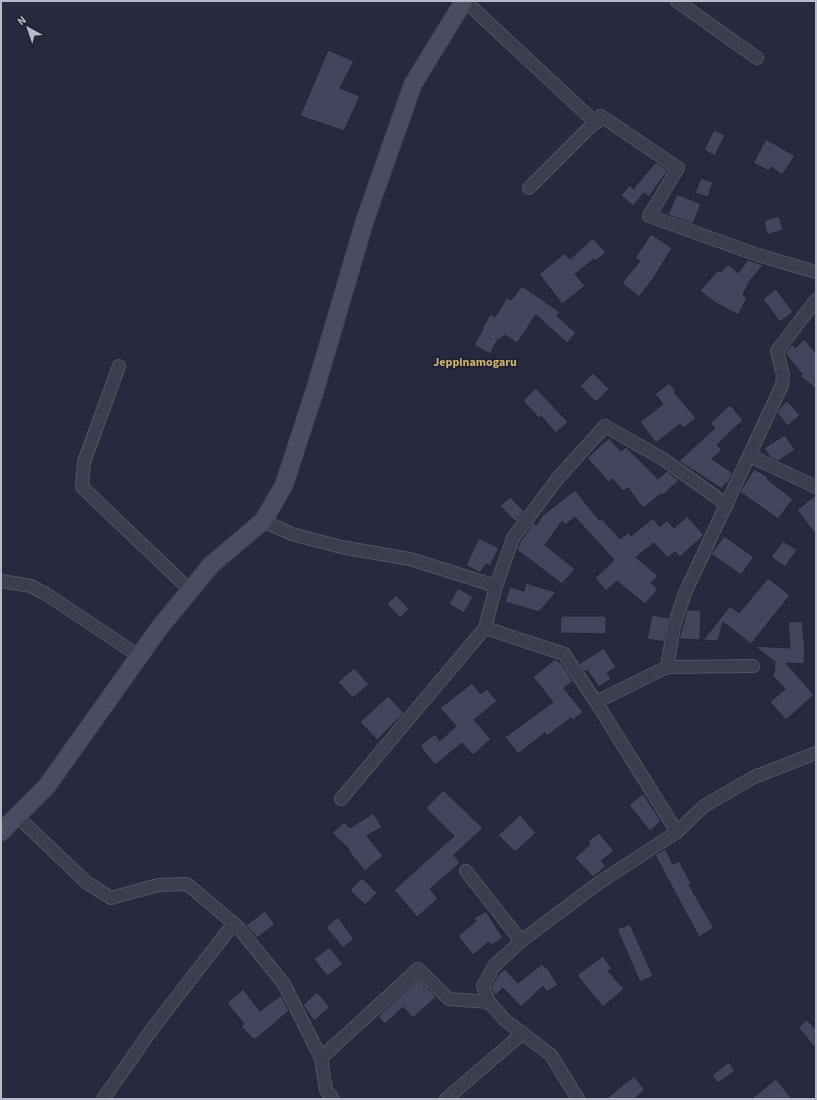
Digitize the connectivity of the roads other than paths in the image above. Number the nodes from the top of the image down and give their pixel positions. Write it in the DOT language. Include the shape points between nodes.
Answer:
graph roads {
  1 [pos="465,1"];
  2 [pos="677,1"];
  3 [pos="757,58"];
  4 [pos="596,123"];
  5 [pos="529,188"];
  6 [pos="816,272"];
  7 [pos="816,300"];
  8 [pos="119,366"];
  9 [pos="750,456"];
  10 [pos="816,487"];
  11 [pos="727,505"];
  12 [pos="263,521"];
  13 [pos="1,581"];
  14 [pos="496,586"];
  15 [pos="190,590"];
  16 [pos="485,628"];
  17 [pos="139,656"];
  18 [pos="667,666"];
  19 [pos="753,666"];
  20 [pos="596,702"];
  21 [pos="816,752"];
  22 [pos="341,799"];
  23 [pos="17,816"];
  24 [pos="1,832"];
  25 [pos="677,832"];
  26 [pos="466,871"];
  27 [pos="234,923"];
  28 [pos="521,941"];
  29 [pos="489,1002"];
  30 [pos="523,1033"];
  31 [pos="321,1058"];
  32 [pos="103,1099"];
  33 [pos="333,1099"];
  34 [pos="446,1099"];
  35 [pos="578,1099"];
  1 -- 4 [label="street"];
  1 -- 12 [label="street" via="413,84 365,220 284,485"];
  2 -- 3 [label="street"];
  4 -- 5 [label="street"];
  4 -- 6 [label="street" via="601,116 678,168 649,216"];
  7 -- 9 [label="street" via="777,351 783,375 782,385"];
  8 -- 15 [label="street" via="84,462 82,487"];
  9 -- 10 [label="street"];
  9 -- 11 [label="street"];
  11 -- 14 [label="street" via="663,459 605,426 558,478 514,538"];
  11 -- 18 [label="street" via="685,594 674,626"];
  12 -- 14 [label="street" via="292,534 341,547 410,559"];
  12 -- 15 [label="street" via="211,565"];
  13 -- 17 [label="street" via="31,586 46,594"];
  14 -- 16 [label="street"];
  15 -- 17 [label="street"];
  16 -- 20 [label="street" via="564,654"];
  16 -- 22 [label="street"];
  17 -- 23 [label="street" via="47,786"];
  18 -- 19 [label="street"];
  18 -- 20 [label="street"];
  20 -- 25 [label="street"];
  21 -- 25 [label="street" via="748,781 704,806"];
  23 -- 24 [label="street"];
  23 -- 27 [label="street" via="86,882 111,898 158,885 187,884"];
  25 -- 28 [label="street" via="600,882"];
  26 -- 28 [label="street"];
  27 -- 31 [label="street" via="284,984"];
  27 -- 32 [label="street" via="153,1028"];
  28 -- 29 [label="street" via="494,966 483,986"];
  29 -- 30 [label="street" via="505,1020"];
  29 -- 31 [label="street" via="449,999 418,969"];
  30 -- 34 [label="street"];
  30 -- 35 [label="street" via="551,1054"];
  31 -- 33 [label="street" via="326,1090"];
}
